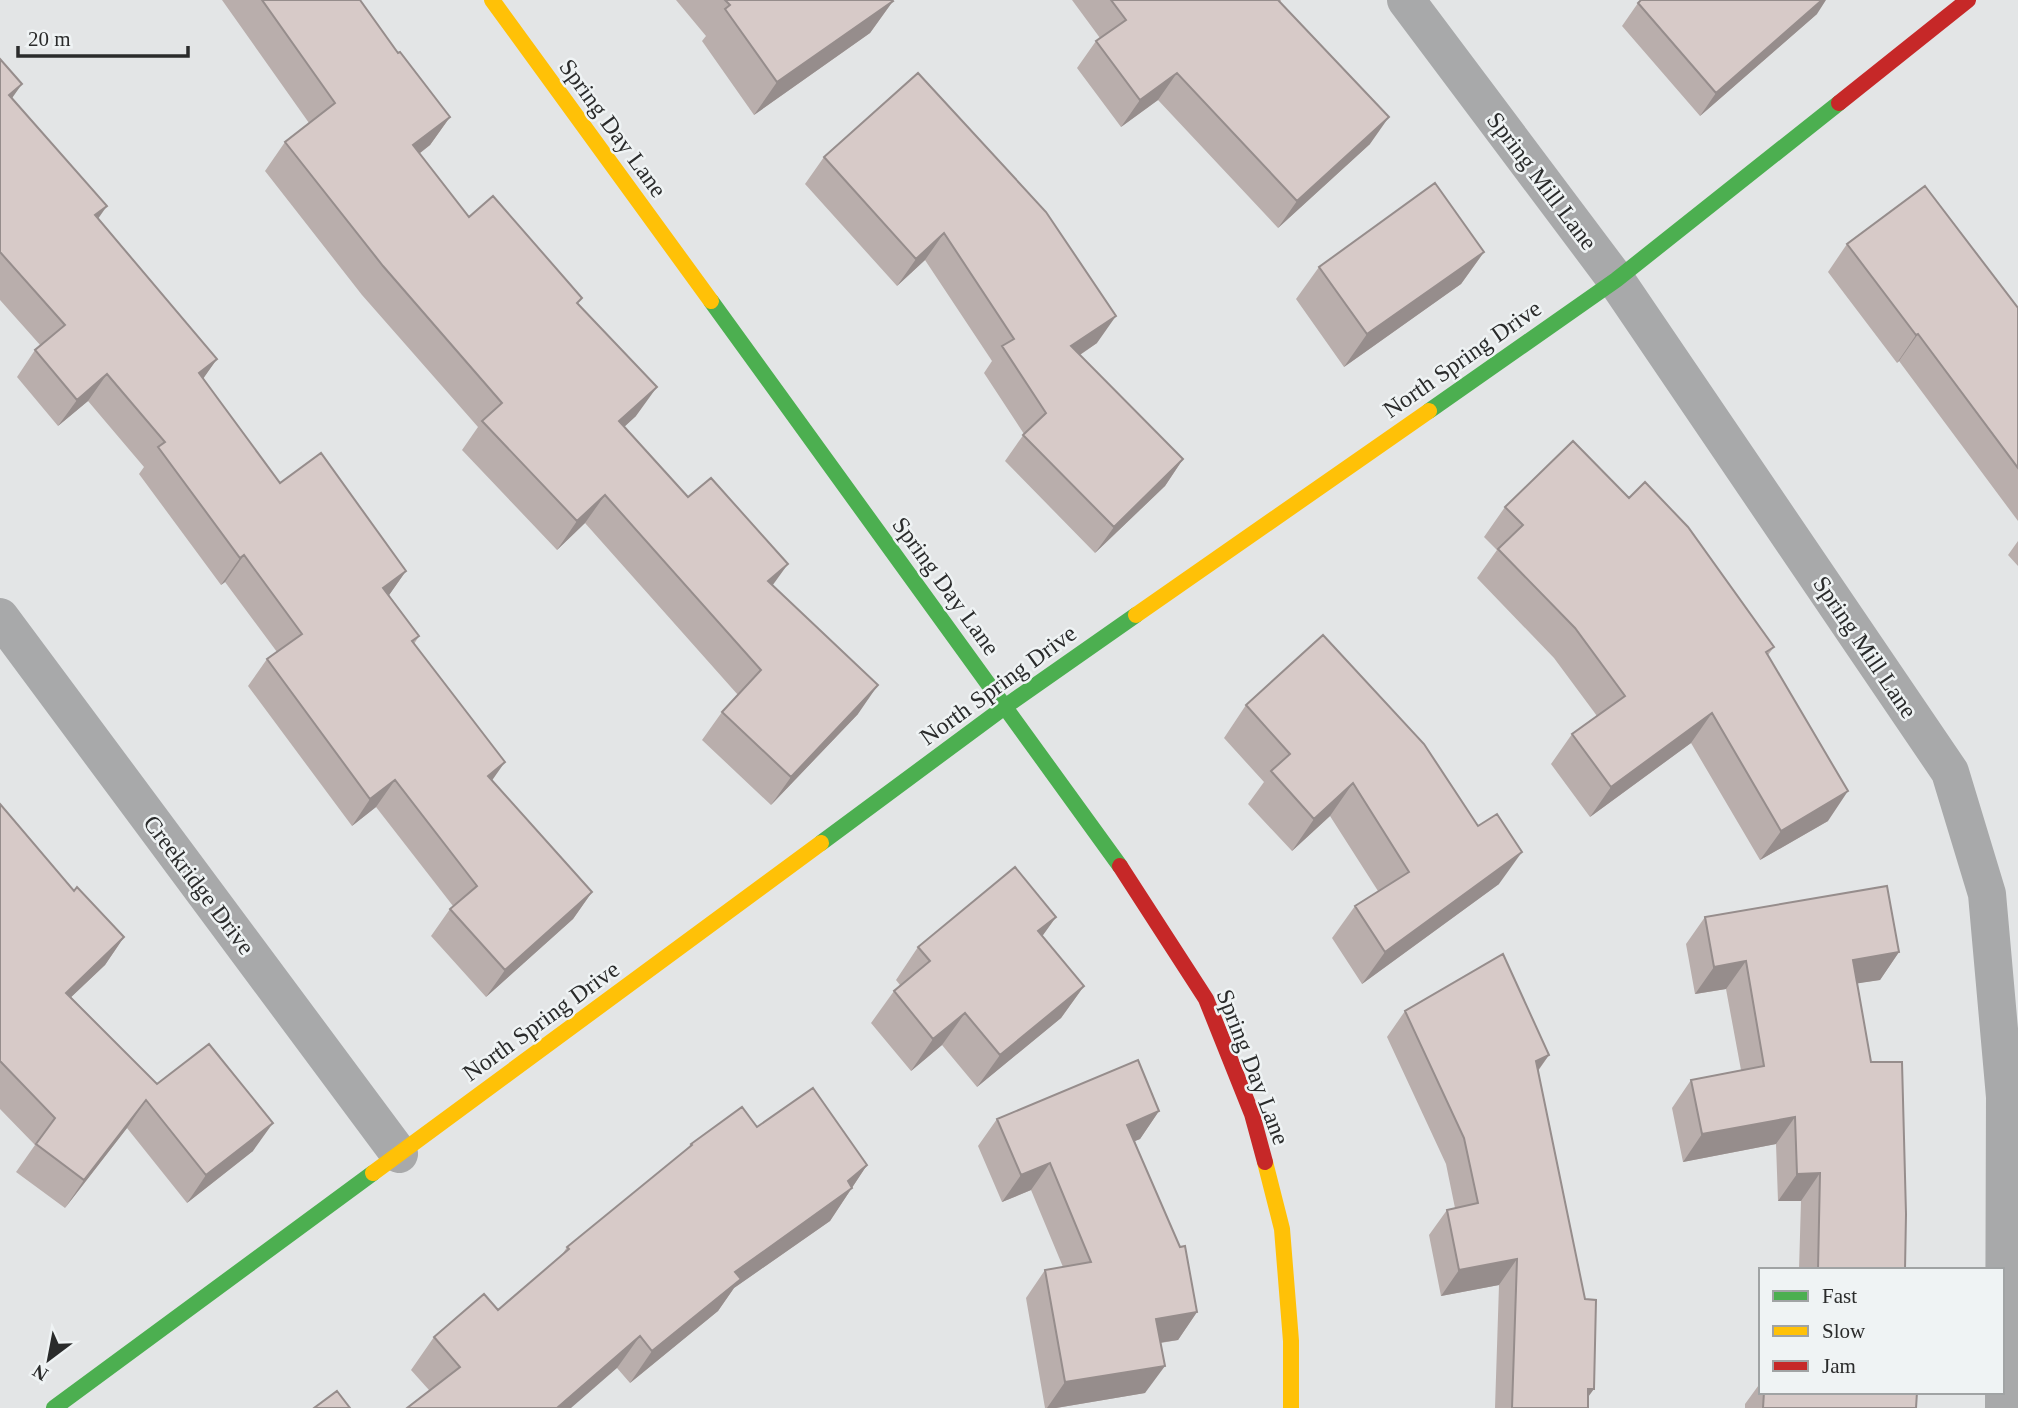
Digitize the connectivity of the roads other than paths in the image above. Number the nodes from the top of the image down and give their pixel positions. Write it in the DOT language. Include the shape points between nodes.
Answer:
graph roads {
  1 [pos="492,0"];
  2 [pos="1406,0"];
  3 [pos="1968,0"];
  4 [pos="1616,280"];
  5 [pos="0,617"];
  6 [pos="1006,706"];
  7 [pos="399,1154"];
  8 [pos="54,1408"];
  9 [pos="1291,1408"];
  10 [pos="2004,1408"];
  1 -- 6 [label="street, Spring Day Lane"];
  2 -- 4 [label="street, Spring Mill Lane"];
  3 -- 4 [label="street, North Spring Drive"];
  4 -- 6 [label="street, North Spring Drive"];
  4 -- 10 [label="street, Spring Mill Lane" via="1950,772 1987,894 2005,1097"];
  5 -- 7 [label="street, Creekridge Drive"];
  6 -- 7 [label="street, North Spring Drive"];
  6 -- 9 [label="street, Spring Day Lane" via="1110,850 1206,999 1252,1114 1283,1229"];
  7 -- 8 [label="street, North Spring Drive"];
}
